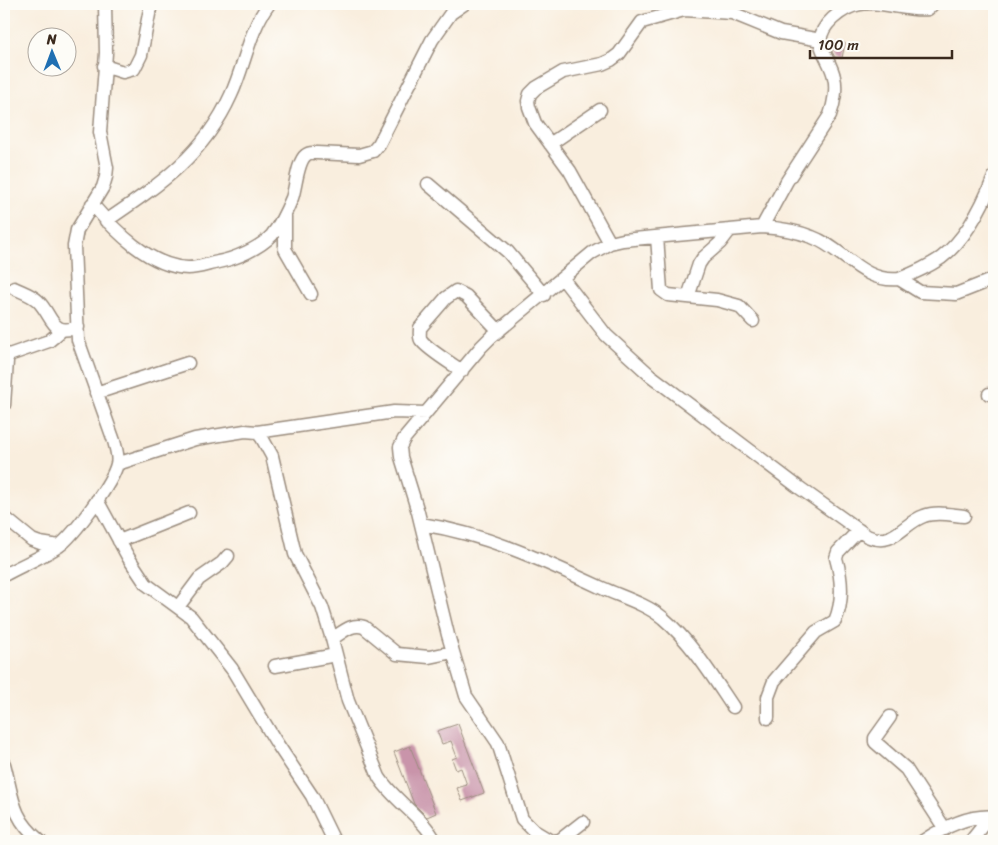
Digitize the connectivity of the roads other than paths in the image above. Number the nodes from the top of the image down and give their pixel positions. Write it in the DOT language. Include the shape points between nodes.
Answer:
graph roads {
  1 [pos="105,4"];
  2 [pos="151,4"];
  3 [pos="270,4"];
  4 [pos="464,4"];
  5 [pos="860,4"];
  6 [pos="933,4"];
  7 [pos="821,40"];
  8 [pos="104,66"];
  9 [pos="600,110"];
  10 [pos="550,144"];
  11 [pos="994,177"];
  12 [pos="428,184"];
  13 [pos="92,204"];
  14 [pos="286,210"];
  15 [pos="106,221"];
  16 [pos="762,227"];
  17 [pos="730,230"];
  18 [pos="271,236"];
  19 [pos="657,237"];
  20 [pos="285,243"];
  21 [pos="610,243"];
  22 [pos="563,279"];
  23 [pos="898,279"];
  24 [pos="994,279"];
  25 [pos="14,288"];
  26 [pos="311,294"];
  27 [pos="544,295"];
  28 [pos="688,296"];
  29 [pos="753,321"];
  30 [pos="78,327"];
  31 [pos="62,330"];
  32 [pos="499,331"];
  33 [pos="5,355"];
  34 [pos="188,363"];
  35 [pos="462,371"];
  36 [pos="96,394"];
  37 [pos="4,405"];
  38 [pos="426,413"];
  39 [pos="258,432"];
  40 [pos="117,464"];
  41 [pos="97,500"];
  42 [pos="189,513"];
  43 [pos="964,516"];
  44 [pos="4,517"];
  45 [pos="421,524"];
  46 [pos="859,530"];
  47 [pos="119,541"];
  48 [pos="59,546"];
  49 [pos="228,556"];
  50 [pos="4,575"];
  51 [pos="178,607"];
  52 [pos="332,639"];
  53 [pos="453,652"];
  54 [pos="336,655"];
  55 [pos="275,666"];
  56 [pos="733,707"];
  57 [pos="890,717"];
  58 [pos="768,718"];
  59 [pos="4,764"];
  60 [pos="993,817"];
  61 [pos="583,822"];
  62 [pos="945,829"];
  63 [pos="40,841"];
  64 [pos="334,841"];
  65 [pos="435,841"];
  66 [pos="923,841"];
  67 [pos="971,841"];
  1 -- 8 [label="street"];
  2 -- 8 [label="street" via="134,69 123,72"];
  3 -- 15 [label="street" via="258,20 232,94 214,128 188,159 159,185"];
  4 -- 14 [label="street" via="451,13 432,40 373,151 359,155 305,155"];
  5 -- 6 [label="street" via="922,10"];
  5 -- 7 [label="street" via="839,12"];
  7 -- 10 [label="street" via="781,33 732,13 684,10 647,20 638,25 619,54 610,60 563,72 530,94 532,115"];
  7 -- 16 [label="street" via="835,78 834,106"];
  8 -- 13 [label="street" via="100,132 107,168"];
  9 -- 10 [label="street"];
  10 -- 21 [label="street" via="595,212"];
  11 -- 23 [label="street" via="979,211 948,251 939,259"];
  12 -- 27 [label="street" via="508,252"];
  13 -- 15 [label="street"];
  13 -- 30 [label="street" via="75,237"];
  14 -- 18 [label="street"];
  14 -- 20 [label="street"];
  15 -- 18 [label="street" via="148,256 178,267 190,268 232,260"];
  16 -- 17 [label="street"];
  16 -- 23 [label="street" via="812,236 873,276"];
  17 -- 19 [label="street"];
  17 -- 28 [label="street" via="699,264"];
  18 -- 20 [label="street"];
  19 -- 21 [label="street"];
  19 -- 28 [label="street" via="661,290 668,295"];
  20 -- 26 [label="street" via="287,255"];
  21 -- 22 [label="street" via="592,253"];
  22 -- 27 [label="street"];
  22 -- 46 [label="street" via="606,335 650,375"];
  23 -- 24 [label="street" via="920,292 948,294 961,293"];
  25 -- 31 [label="street" via="38,300"];
  27 -- 32 [label="street"];
  28 -- 29 [label="street" via="739,306"];
  30 -- 31 [label="street"];
  30 -- 36 [label="street" via="81,352"];
  31 -- 33 [label="street" via="49,341"];
  32 -- 35 [label="street"];
  32 -- 35 [label="street" via="460,292 446,298 420,328 421,340"];
  33 -- 37 [label="street"];
  34 -- 36 [label="street"];
  35 -- 38 [label="street"];
  36 -- 40 [label="street" via="114,441"];
  38 -- 39 [label="street" via="394,412"];
  38 -- 45 [label="street" via="400,448"];
  39 -- 40 [label="street" via="195,439"];
  39 -- 52 [label="street" via="272,456 295,554 322,607"];
  40 -- 41 [label="street"];
  41 -- 47 [label="street"];
  41 -- 48 [label="street"];
  42 -- 47 [label="street"];
  43 -- 46 [label="street" via="922,516 897,534 880,540"];
  44 -- 48 [label="street" via="32,540"];
  45 -- 53 [label="street"];
  45 -- 56 [label="street" via="451,528 496,542 638,603 670,625 702,660"];
  46 -- 58 [label="street" via="836,558 842,586 835,621 816,632 774,681 768,696"];
  47 -- 51 [label="street" via="146,584"];
  48 -- 50 [label="street"];
  49 -- 51 [label="street" via="199,579"];
  51 -- 64 [label="street" via="191,617 232,669 312,796"];
  52 -- 53 [label="street" via="358,625 397,654 429,657"];
  52 -- 54 [label="street"];
  53 -- 61 [label="street" via="466,696 498,743 522,820 534,831 554,841"];
  54 -- 55 [label="street"];
  54 -- 65 [label="street" via="348,700 379,777"];
  57 -- 62 [label="street" via="875,742 906,769"];
  59 -- 63 [label="street" via="18,816"];
  60 -- 62 [label="street" via="977,817"];
  60 -- 67 [label="street"];
  62 -- 66 [label="street"];
}
